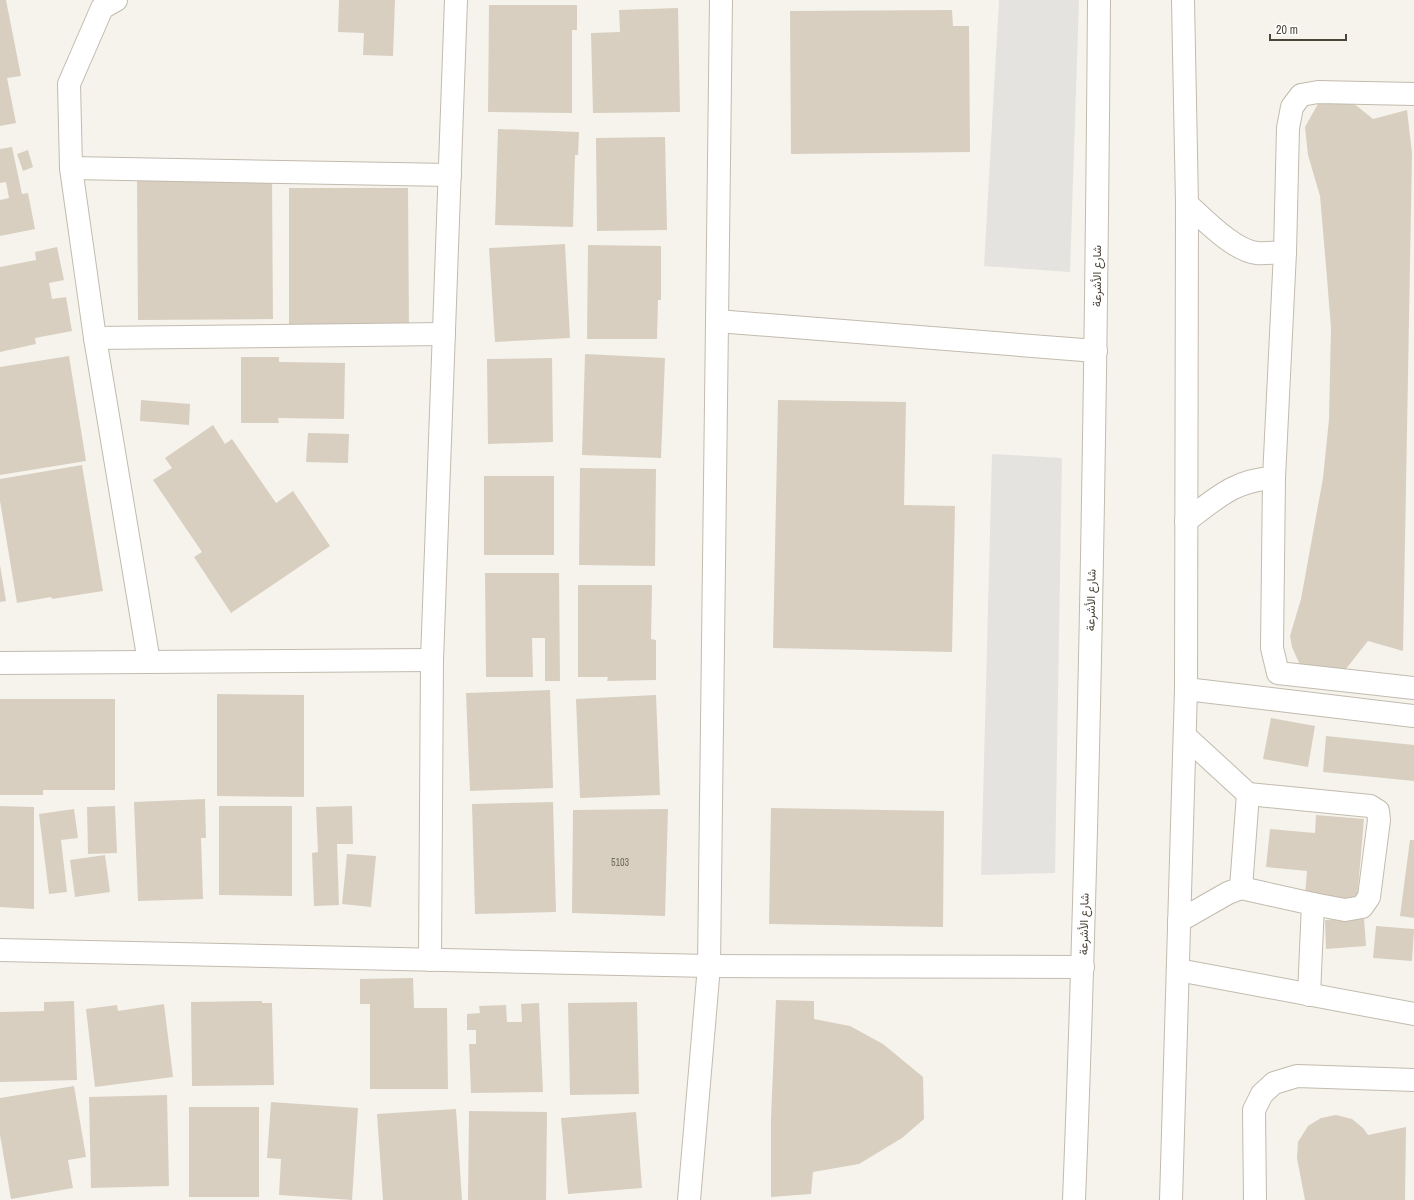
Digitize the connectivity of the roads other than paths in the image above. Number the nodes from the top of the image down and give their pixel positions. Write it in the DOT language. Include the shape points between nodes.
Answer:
graph roads {
  1 [pos="116,0"];
  2 [pos="456,0"];
  3 [pos="721,0"];
  4 [pos="1099,0"];
  5 [pos="1183,0"];
  6 [pos="1414,94"];
  7 [pos="71,168"];
  8 [pos="450,175"];
  9 [pos="1186,204"];
  10 [pos="1285,252"];
  11 [pos="717,321"];
  12 [pos="444,334"];
  13 [pos="95,338"];
  14 [pos="1096,351"];
  15 [pos="1274,478"];
  16 [pos="1186,521"];
  17 [pos="432,660"];
  18 [pos="149,662"];
  19 [pos="0,663"];
  20 [pos="1414,688"];
  21 [pos="1186,689"];
  22 [pos="1414,716"];
  23 [pos="1185,736"];
  24 [pos="1248,794"];
  25 [pos="1241,888"];
  26 [pos="1313,904"];
  27 [pos="1179,921"];
  28 [pos="0,950"];
  29 [pos="430,960"];
  30 [pos="709,966"];
  31 [pos="1083,967"];
  32 [pos="1178,970"];
  33 [pos="1309,994"];
  34 [pos="1414,1014"];
  35 [pos="1414,1080"];
  36 [pos="689,1200"];
  37 [pos="1074,1200"];
  38 [pos="1171,1200"];
  39 [pos="1255,1200"];
  1 -- 7 [label="street" via="102,8 69,84"];
  2 -- 8 [label="street"];
  3 -- 11 [label="street"];
  4 -- 14 [label="street, شارع الأشرعة"];
  5 -- 9 [label="street"];
  6 -- 10 [label="street" via="1318,92 1301,95 1292,107 1288,128"];
  7 -- 8 [label="street"];
  7 -- 13 [label="street"];
  8 -- 12 [label="street"];
  9 -- 10 [label="street" via="1244,250 1256,253"];
  9 -- 16 [label="street"];
  10 -- 15 [label="street"];
  11 -- 14 [label="street"];
  11 -- 30 [label="street"];
  12 -- 13 [label="street"];
  12 -- 17 [label="street"];
  13 -- 18 [label="street"];
  14 -- 31 [label="street, شارع الأشرعة"];
  15 -- 16 [label="street" via="1241,484"];
  15 -- 20 [label="street" via="1272,648 1278,673"];
  16 -- 21 [label="street"];
  17 -- 18 [label="street"];
  17 -- 29 [label="street"];
  18 -- 19 [label="street"];
  21 -- 22 [label="street"];
  21 -- 23 [label="street"];
  23 -- 24 [label="street"];
  23 -- 27 [label="street"];
  24 -- 25 [label="street"];
  24 -- 26 [label="street" via="1370,806 1378,812 1380,820 1369,897 1362,907 1345,910"];
  25 -- 26 [label="street"];
  25 -- 27 [label="street"];
  26 -- 33 [label="street"];
  27 -- 32 [label="street"];
  28 -- 29 [label="street"];
  29 -- 30 [label="street"];
  30 -- 31 [label="street"];
  30 -- 36 [label="street"];
  31 -- 37 [label="street, شارع الأشرعة"];
  32 -- 33 [label="street"];
  32 -- 38 [label="street"];
  33 -- 34 [label="street"];
  35 -- 39 [label="street" via="1297,1076 1274,1084 1262,1094 1254,1110"];
}
